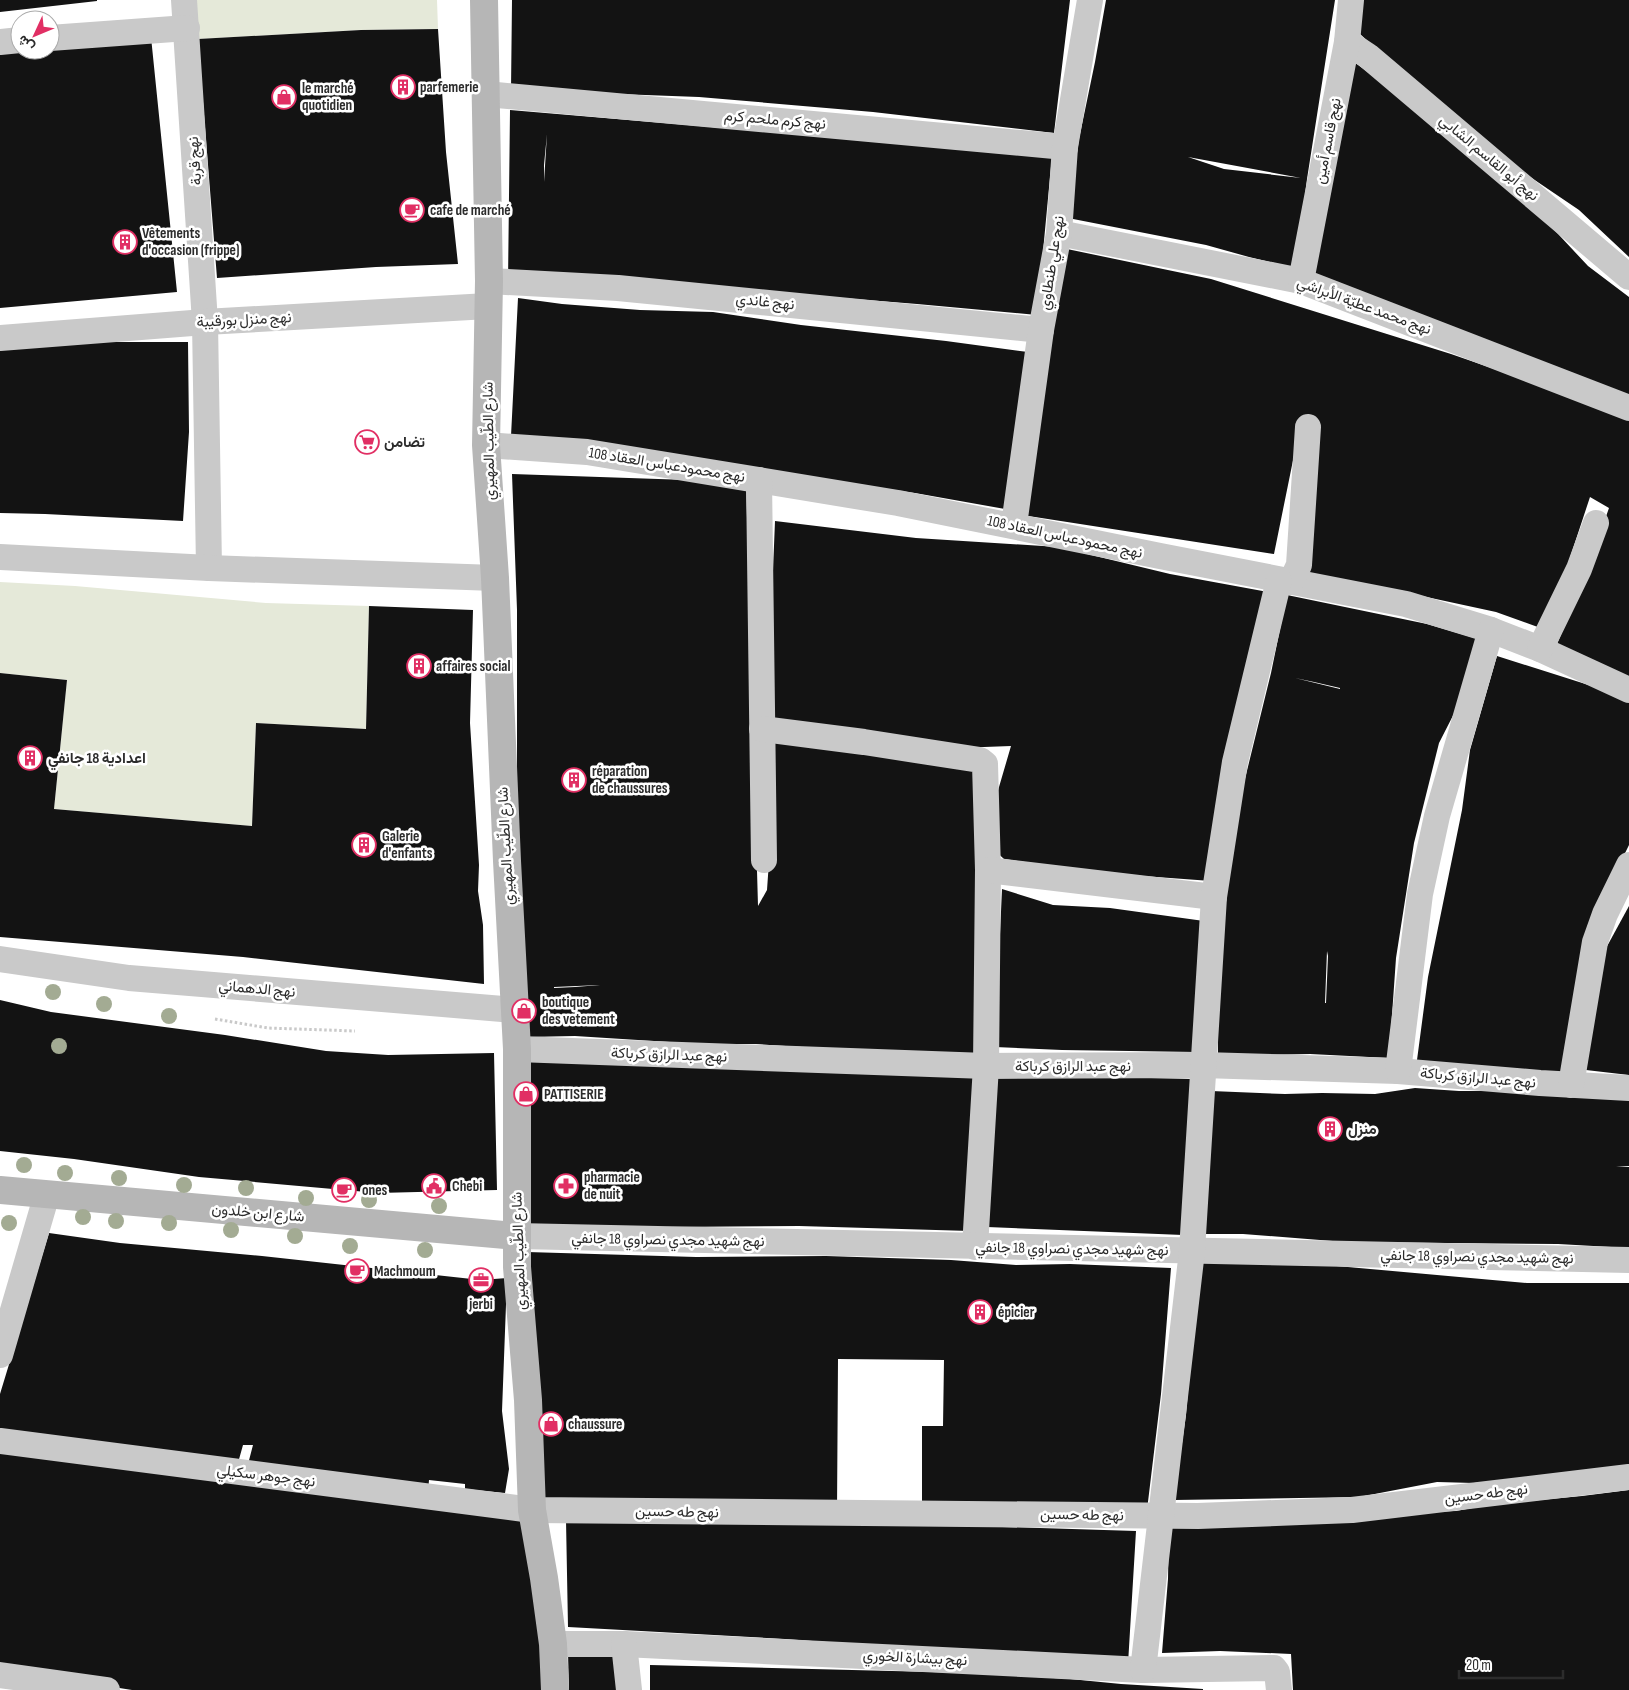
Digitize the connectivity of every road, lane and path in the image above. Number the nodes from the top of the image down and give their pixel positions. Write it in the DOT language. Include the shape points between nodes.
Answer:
graph roads {
  1 [pos="184,0"];
  2 [pos="484,0"];
  3 [pos="1090,0"];
  4 [pos="1351,0"];
  5 [pos="187,28"];
  6 [pos="60,37"];
  7 [pos="1347,42"];
  8 [pos="486,94"];
  9 [pos="1065,147"];
  10 [pos="1060,233"];
  11 [pos="1629,277"];
  12 [pos="1301,281"];
  13 [pos="489,294"];
  14 [pos="205,322"];
  15 [pos="1041,330"];
  16 [pos="0,338"];
  17 [pos="1629,408"];
  18 [pos="1308,427"];
  19 [pos="486,445"];
  20 [pos="759,480"];
  21 [pos="1596,522"];
  22 [pos="1014,525"];
  23 [pos="0,557"];
  24 [pos="209,568"];
  25 [pos="494,578"];
  26 [pos="1285,581"];
  27 [pos="1491,630"];
  28 [pos="1540,649"];
  29 [pos="1629,690"];
  30 [pos="762,729"];
  31 [pos="764,860"];
  32 [pos="1629,865"];
  33 [pos="988,870"];
  34 [pos="1214,897"];
  35 [pos="0,959"];
  36 [pos="515,1010"];
  37 [pos="518,1049"];
  38 [pos="1203,1065"];
  39 [pos="986,1066"];
  40 [pos="1398,1071"];
  41 [pos="1571,1085"];
  42 [pos="1629,1088"];
  43 [pos="0,1190"];
  44 [pos="47,1194"];
  45 [pos="516,1236"];
  46 [pos="975,1247"];
  47 [pos="1192,1251"];
  48 [pos="1629,1260"];
  49 [pos="0,1356"];
  50 [pos="0,1441"];
  51 [pos="1629,1477"];
  52 [pos="532,1510"];
  53 [pos="1161,1516"];
  54 [pos="554,1644"];
  55 [pos="624,1644"];
  56 [pos="1143,1670"];
  57 [pos="0,1675"];
  58 [pos="1277,1680"];
  59 [pos="107,1690"];
  60 [pos="555,1690"];
  61 [pos="629,1690"];
  1 -- 5 [label="street, نهج قربة"];
  2 -- 8 [label="street, شارع الطّيب المهيري"];
  3 -- 9 [label="street, نهج علي طنطاوي"];
  4 -- 7 [label="street, نهج قاسم أمين"];
  5 -- 6 [label="street"];
  5 -- 14 [label="street, نهج قربة"];
  7 -- 11 [label="street, نهج أبو القاسم الشابي" via="1368,56"];
  7 -- 12 [label="street, نهج قاسم أمين"];
  8 -- 9 [label="street, نهج كرم ملحم كرم"];
  8 -- 13 [label="street, شارع الطّيب المهيري"];
  9 -- 10 [label="street, نهج علي طنطاوي"];
  10 -- 12 [label="street, نهج محمد عطيّة الأبراشي"];
  10 -- 15 [label="street, نهج علي طنطاوي"];
  12 -- 17 [label="street, نهج محمد عطيّة الأبراشي"];
  13 -- 14 [label="street, نهج منزل بورقيبة"];
  13 -- 15 [label="street, نهج غاندي" via="618,288"];
  13 -- 19 [label="street, شارع الطّيب المهيري"];
  14 -- 16 [label="street, نهج منزل بورقيبة"];
  14 -- 24 [label="street, نهج قربة"];
  15 -- 22 [label="street, نهج علي طنطاوي"];
  18 -- 26 [label="street" via="1299,565"];
  19 -- 20 [label="street, نهج محمودعباس العقاد 108" via="587,452"];
  19 -- 25 [label="street, شارع الطّيب المهيري"];
  20 -- 22 [label="street, نهج محمودعباس العقاد 108"];
  20 -- 30 [label="street"];
  21 -- 28 [label="street" via="1579,568"];
  22 -- 26 [label="street, نهج محمودعباس العقاد 108"];
  23 -- 24 [label="street"];
  24 -- 25 [label="street"];
  25 -- 36 [label="street, شارع الطّيب المهيري"];
  26 -- 27 [label="street, نهج محمودعباس العقاد 108" via="1406,604"];
  26 -- 34 [label="street" via="1235,762"];
  27 -- 28 [label="street, نهج محمودعباس العقاد 108"];
  27 -- 40 [label="street" via="1437,816 1420,894"];
  28 -- 29 [label="street, نهج محمودعباس العقاد 108"];
  30 -- 31 [label="street"];
  30 -- 33 [label="street" via="982,761 985,764"];
  32 -- 41 [label="street" via="1595,942"];
  33 -- 34 [label="street"];
  33 -- 39 [label="street"];
  34 -- 38 [label="street"];
  35 -- 36 [label="street, نهج الدهماني" via="129,978"];
  36 -- 37 [label="street, شارع الطّيب المهيري"];
  37 -- 39 [label="street, نهج عبد الرازق كرباكة"];
  37 -- 45 [label="street, شارع الطّيب المهيري"];
  38 -- 39 [label="street, نهج عبد الرازق كرباكة"];
  38 -- 40 [label="street, نهج عبد الرازق كرباكة"];
  38 -- 47 [label="street"];
  39 -- 46 [label="street"];
  40 -- 41 [label="street, نهج عبد الرازق كرباكة"];
  41 -- 42 [label="street, نهج عبد الرازق كرباكة"];
  43 -- 44 [label="street, شارع ابن خلدون"];
  44 -- 45 [label="street, شارع ابن خلدون"];
  44 -- 49 [label="street"];
  45 -- 46 [label="street, نهج شهيد مجدي نصراوي 18 جانفي"];
  45 -- 52 [label="street, شارع الطّيب المهيري"];
  46 -- 47 [label="street, نهج شهيد مجدي نصراوي 18 جانفي"];
  47 -- 48 [label="street, نهج شهيد مجدي نصراوي 18 جانفي"];
  47 -- 53 [label="street"];
  50 -- 52 [label="street, نهج جوهر سكيلي"];
  51 -- 53 [label="street, نهج طه حسين" via="1352,1510"];
  52 -- 53 [label="street, نهج طه حسين"];
  52 -- 54 [label="street, شارع الطّيب المهيري"];
  53 -- 56 [label="street"];
  54 -- 55 [label="street, نهج بيشارة الخوري"];
  54 -- 60 [label="street, شارع الطّيب المهيري"];
  55 -- 56 [label="street, نهج بيشارة الخوري"];
  55 -- 61 [label="street"];
  56 -- 58 [label="street, نهج بيشارة الخوري" via="1274,1668"];
  57 -- 59 [label="street"];
}
